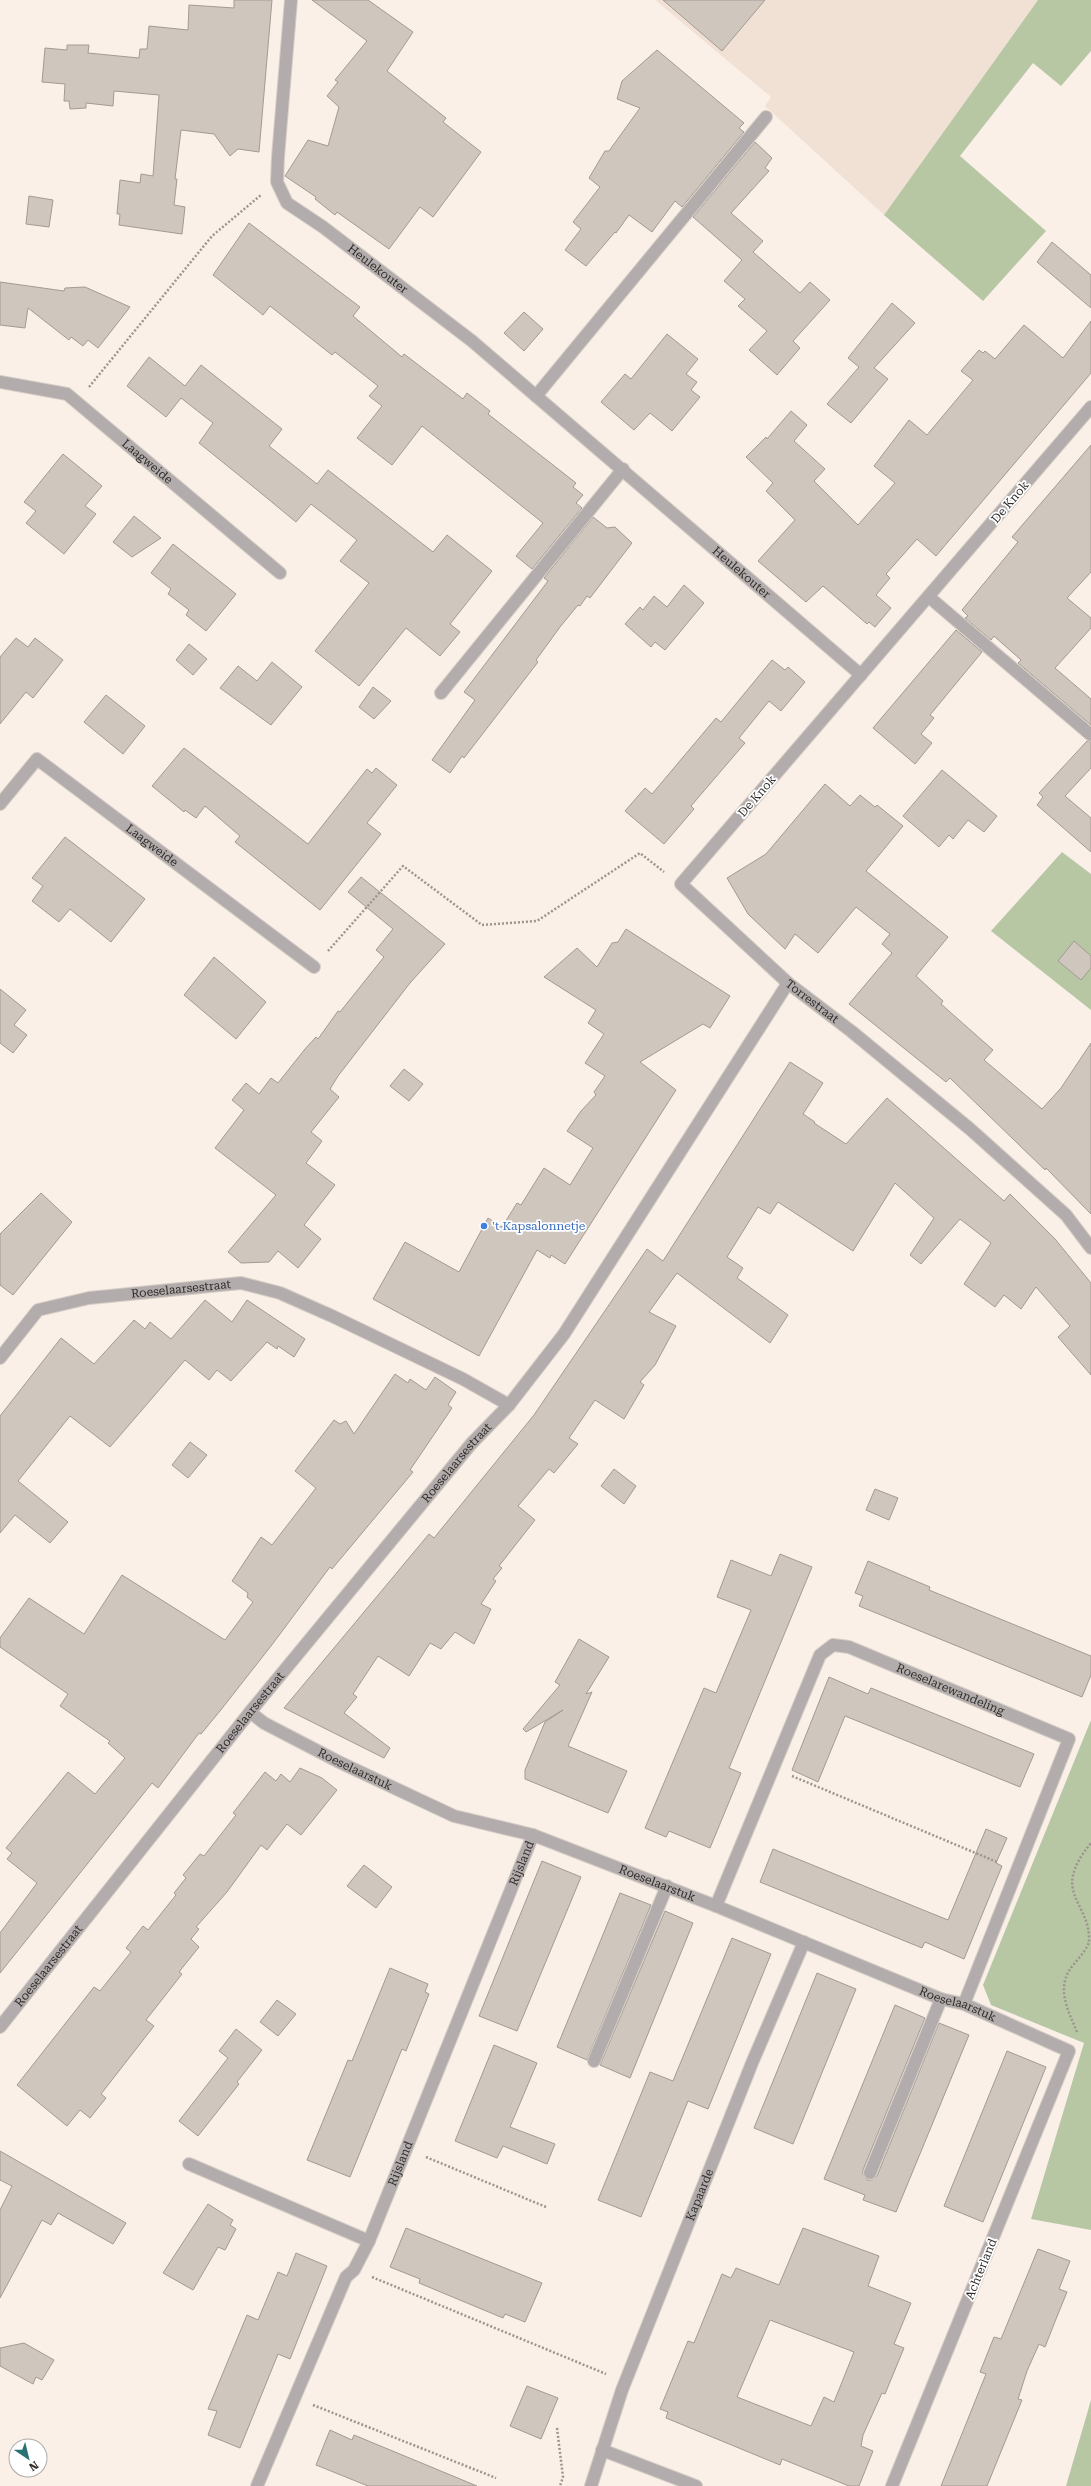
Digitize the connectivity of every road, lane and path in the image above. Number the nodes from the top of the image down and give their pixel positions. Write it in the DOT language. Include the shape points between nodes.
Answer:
graph roads {
  1 [pos="291,0"];
  2 [pos="766,117"];
  3 [pos="281,190"];
  4 [pos="0,382"];
  5 [pos="536,396"];
  6 [pos="78,404"];
  7 [pos="1091,407"];
  8 [pos="623,469"];
  9 [pos="280,573"];
  10 [pos="929,597"];
  11 [pos="860,675"];
  12 [pos="441,693"];
  13 [pos="1091,735"];
  14 [pos="0,804"];
  15 [pos="681,884"];
  16 [pos="314,967"];
  17 [pos="788,983"];
  18 [pos="1091,1248"];
  19 [pos="590,1292"];
  20 [pos="0,1358"];
  21 [pos="509,1405"];
  22 [pos="250,1712"];
  23 [pos="774,1768"];
  24 [pos="533,1835"];
  25 [pos="1091,1843"];
  26 [pos="1018,1871"];
  27 [pos="667,1886"];
  28 [pos="716,1906"];
  29 [pos="804,1942"];
  30 [pos="941,1999"];
  31 [pos="964,2004"];
  32 [pos="0,2027"];
  33 [pos="1069,2051"];
  34 [pos="594,2061"];
  35 [pos="407,2149"];
  36 [pos="189,2164"];
  37 [pos="870,2173"];
  38 [pos="546,2207"];
  39 [pos="369,2242"];
  40 [pos="354,2270"];
  41 [pos="625,2382"];
  42 [pos="295,2398"];
  43 [pos="558,2428"];
  44 [pos="602,2450"];
  45 [pos="496,2478"];
  46 [pos="257,2486"];
  47 [pos="560,2486"];
  48 [pos="591,2486"];
  49 [pos="696,2486"];
  50 [pos="892,2486"];
  1 -- 3 [label="street, Heulekouter" via="278,157 277,182"];
  2 -- 5 [label="street"];
  3 -- 5 [label="street, Heulekouter" via="287,203 323,227 466,336"];
  3 -- 6 [label="path" via="260,196 212,236 89,387"];
  4 -- 6 [label="street, Laagweide" via="67,394"];
  5 -- 8 [label="street, Heulekouter"];
  6 -- 9 [label="street, Laagweide"];
  7 -- 10 [label="street, De Knok"];
  8 -- 11 [label="street, Heulekouter"];
  8 -- 12 [label="street"];
  10 -- 11 [label="street, De Knok"];
  10 -- 13 [label="street"];
  11 -- 15 [label="street, De Knok"];
  14 -- 16 [label="street, Laagweide" via="37,759"];
  15 -- 16 [label="path" via="640,854 537,921 482,925 403,866"];
  15 -- 17 [label="street"];
  17 -- 18 [label="street, Torrestraat" via="970,1129 1066,1215"];
  17 -- 19 [label="street, Torrestraat"];
  19 -- 21 [label="street, Roeselaarsestraat" via="564,1334"];
  20 -- 21 [label="street, Roeselaarsestraat" via="38,1310 89,1298 241,1283 280,1293 332,1316 463,1379"];
  21 -- 22 [label="street, Roeselaarsestraat" via="465,1450"];
  22 -- 24 [label="street, Roeselaarstuk" via="264,1723 339,1762 454,1816"];
  22 -- 32 [label="street, Roeselaarsestraat"];
  23 -- 26 [label="path"];
  23 -- 26 [label="street, Roeselarewandeling" via="820,1655 833,1645 849,1647 1062,1736 1069,1739"];
  23 -- 28 [label="street, Roeselarewandeling"];
  24 -- 27 [label="street, Roeselaarstuk"];
  24 -- 35 [label="street, Rijsland"];
  25 -- 33 [label="path" via="1076,1865 1073,1878 1074,1891 1089,1928 1089,1943 1065,1974 1063,1985 1068,2011 1079,2037 1077,2044"];
  26 -- 31 [label="street, Roeselarewandeling"];
  27 -- 28 [label="street, Roeselaarstuk"];
  27 -- 34 [label="street"];
  28 -- 29 [label="street, Roeselaarstuk"];
  29 -- 30 [label="street, Roeselaarstuk"];
  29 -- 41 [label="street, Kapaarde" via="752,2063"];
  30 -- 31 [label="street, Roeselaarstuk"];
  30 -- 37 [label="street"];
  31 -- 33 [label="street, Roeselaarstuk"];
  33 -- 50 [label="street, Achterland"];
  35 -- 38 [label="path"];
  35 -- 39 [label="street, Rijsland"];
  36 -- 39 [label="street"];
  39 -- 40 [label="street, Rijsland"];
  40 -- 41 [label="path"];
  40 -- 42 [label="street, Rijsland" via="346,2277"];
  41 -- 44 [label="street, Kapaarde"];
  42 -- 45 [label="path"];
  42 -- 46 [label="street, Rijsland"];
  43 -- 47 [label="path" via="563,2478"];
  44 -- 48 [label="street, Kapaarde"];
  44 -- 49 [label="street"];
}
